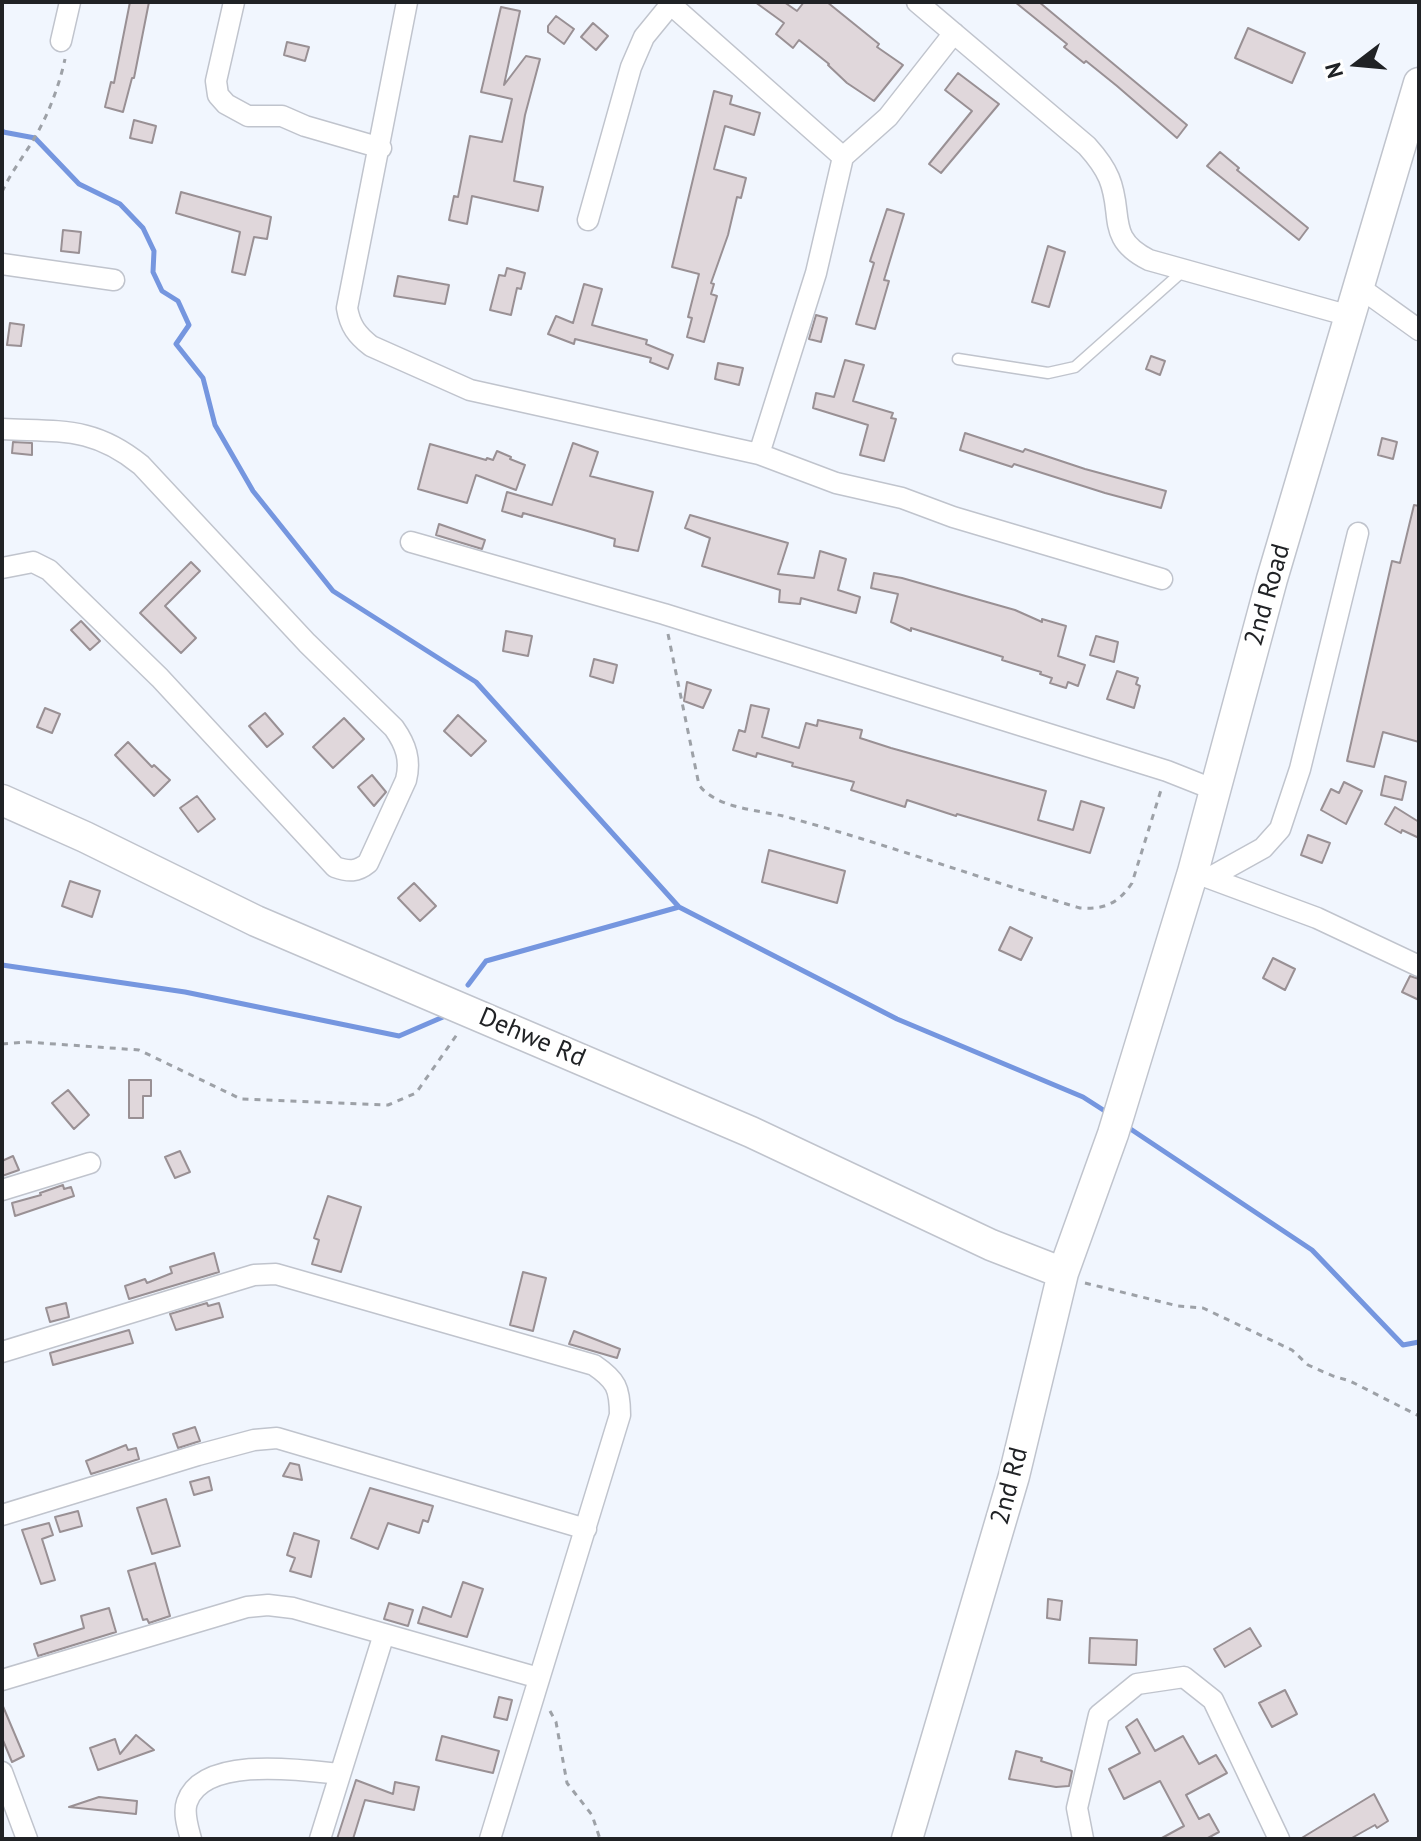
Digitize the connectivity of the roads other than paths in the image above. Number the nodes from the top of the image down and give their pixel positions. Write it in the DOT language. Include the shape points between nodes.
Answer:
graph roads {
  1 [pos="70,2"];
  2 [pos="234,2"];
  3 [pos="407,2"];
  4 [pos="917,2"];
  5 [pos="670,3"];
  6 [pos="954,33"];
  7 [pos="61,41"];
  8 [pos="1419,83"];
  9 [pos="381,148"];
  10 [pos="843,157"];
  11 [pos="588,220"];
  12 [pos="2,264"];
  13 [pos="1184,269"];
  14 [pos="114,280"];
  15 [pos="1355,301"];
  16 [pos="1419,330"];
  17 [pos="958,359"];
  18 [pos="2,429"];
  19 [pos="759,454"];
  20 [pos="1358,533"];
  21 [pos="411,542"];
  22 [pos="2,568"];
  23 [pos="1162,579"];
  24 [pos="1215,790"];
  25 [pos="2,800"];
  26 [pos="1201,875"];
  27 [pos="1419,966"];
  28 [pos="1117,1121"];
  29 [pos="90,1163"];
  30 [pos="2,1190"];
  31 [pos="1063,1273"];
  32 [pos="2,1352"];
  33 [pos="2,1515"];
  34 [pos="586,1529"];
  35 [pos="384,1634"];
  36 [pos="539,1678"];
  37 [pos="2,1680"];
  38 [pos="2,1772"];
  39 [pos="340,1774"];
  40 [pos="27,1839"];
  41 [pos="191,1839"];
  42 [pos="320,1839"];
  43 [pos="490,1839"];
  44 [pos="907,1839"];
  45 [pos="1083,1839"];
  46 [pos="1279,1839"];
  1 -- 7 [label="street"];
  2 -- 9 [label="street" via="216,81 226,104 248,116 282,116"];
  3 -- 9 [label="street"];
  4 -- 6 [label="street"];
  5 -- 10 [label="street"];
  5 -- 11 [label="street" via="644,37 631,67"];
  6 -- 10 [label="street" via="888,117"];
  6 -- 13 [label="street" via="1101,162 1111,181 1117,227 1134,253"];
  8 -- 15 [label="street, 2nd Road"];
  9 -- 19 [label="street" via="347,308 358,336 470,390"];
  10 -- 19 [label="street" via="816,273"];
  12 -- 14 [label="street"];
  13 -- 15 [label="street"];
  13 -- 17 [label="lane" via="1075,367 1048,373"];
  15 -- 16 [label="street"];
  15 -- 24 [label="street, 2nd Road"];
  18 -- 22 [label="street" via="88,435 122,450 394,728 409,767 368,863 359,870 335,867 160,678 49,570 33,562"];
  19 -- 23 [label="street" via="836,483 902,498"];
  20 -- 26 [label="street" via="1300,769 1280,829 1263,848"];
  21 -- 24 [label="street" via="664,614"];
  24 -- 26 [label="street, 2nd Road"];
  25 -- 31 [label="street, Dehwe Rd" via="256,921 751,1132 991,1245"];
  26 -- 27 [label="street" via="1317,918"];
  26 -- 28 [label="street, 2nd Road"];
  28 -- 31 [label="street, 2nd Rd"];
  29 -- 30 [label="street"];
  31 -- 44 [label="street, 2nd Rd" via="1014,1476"];
  32 -- 34 [label="street" via="254,1275 276,1274 594,1365 611,1377 620,1395 620,1415"];
  33 -- 34 [label="street" via="198,1455 277,1438"];
  34 -- 36 [label="street"];
  35 -- 36 [label="street"];
  35 -- 37 [label="street" via="293,1608 247,1607"];
  35 -- 39 [label="street"];
  36 -- 43 [label="street"];
  38 -- 40 [label="street"];
  39 -- 41 [label="street" via="264,1767 214,1778 195,1789 186,1803"];
  39 -- 42 [label="street"];
  45 -- 46 [label="street" via="1077,1808 1099,1715 1137,1684 1184,1677 1213,1700"];
}
